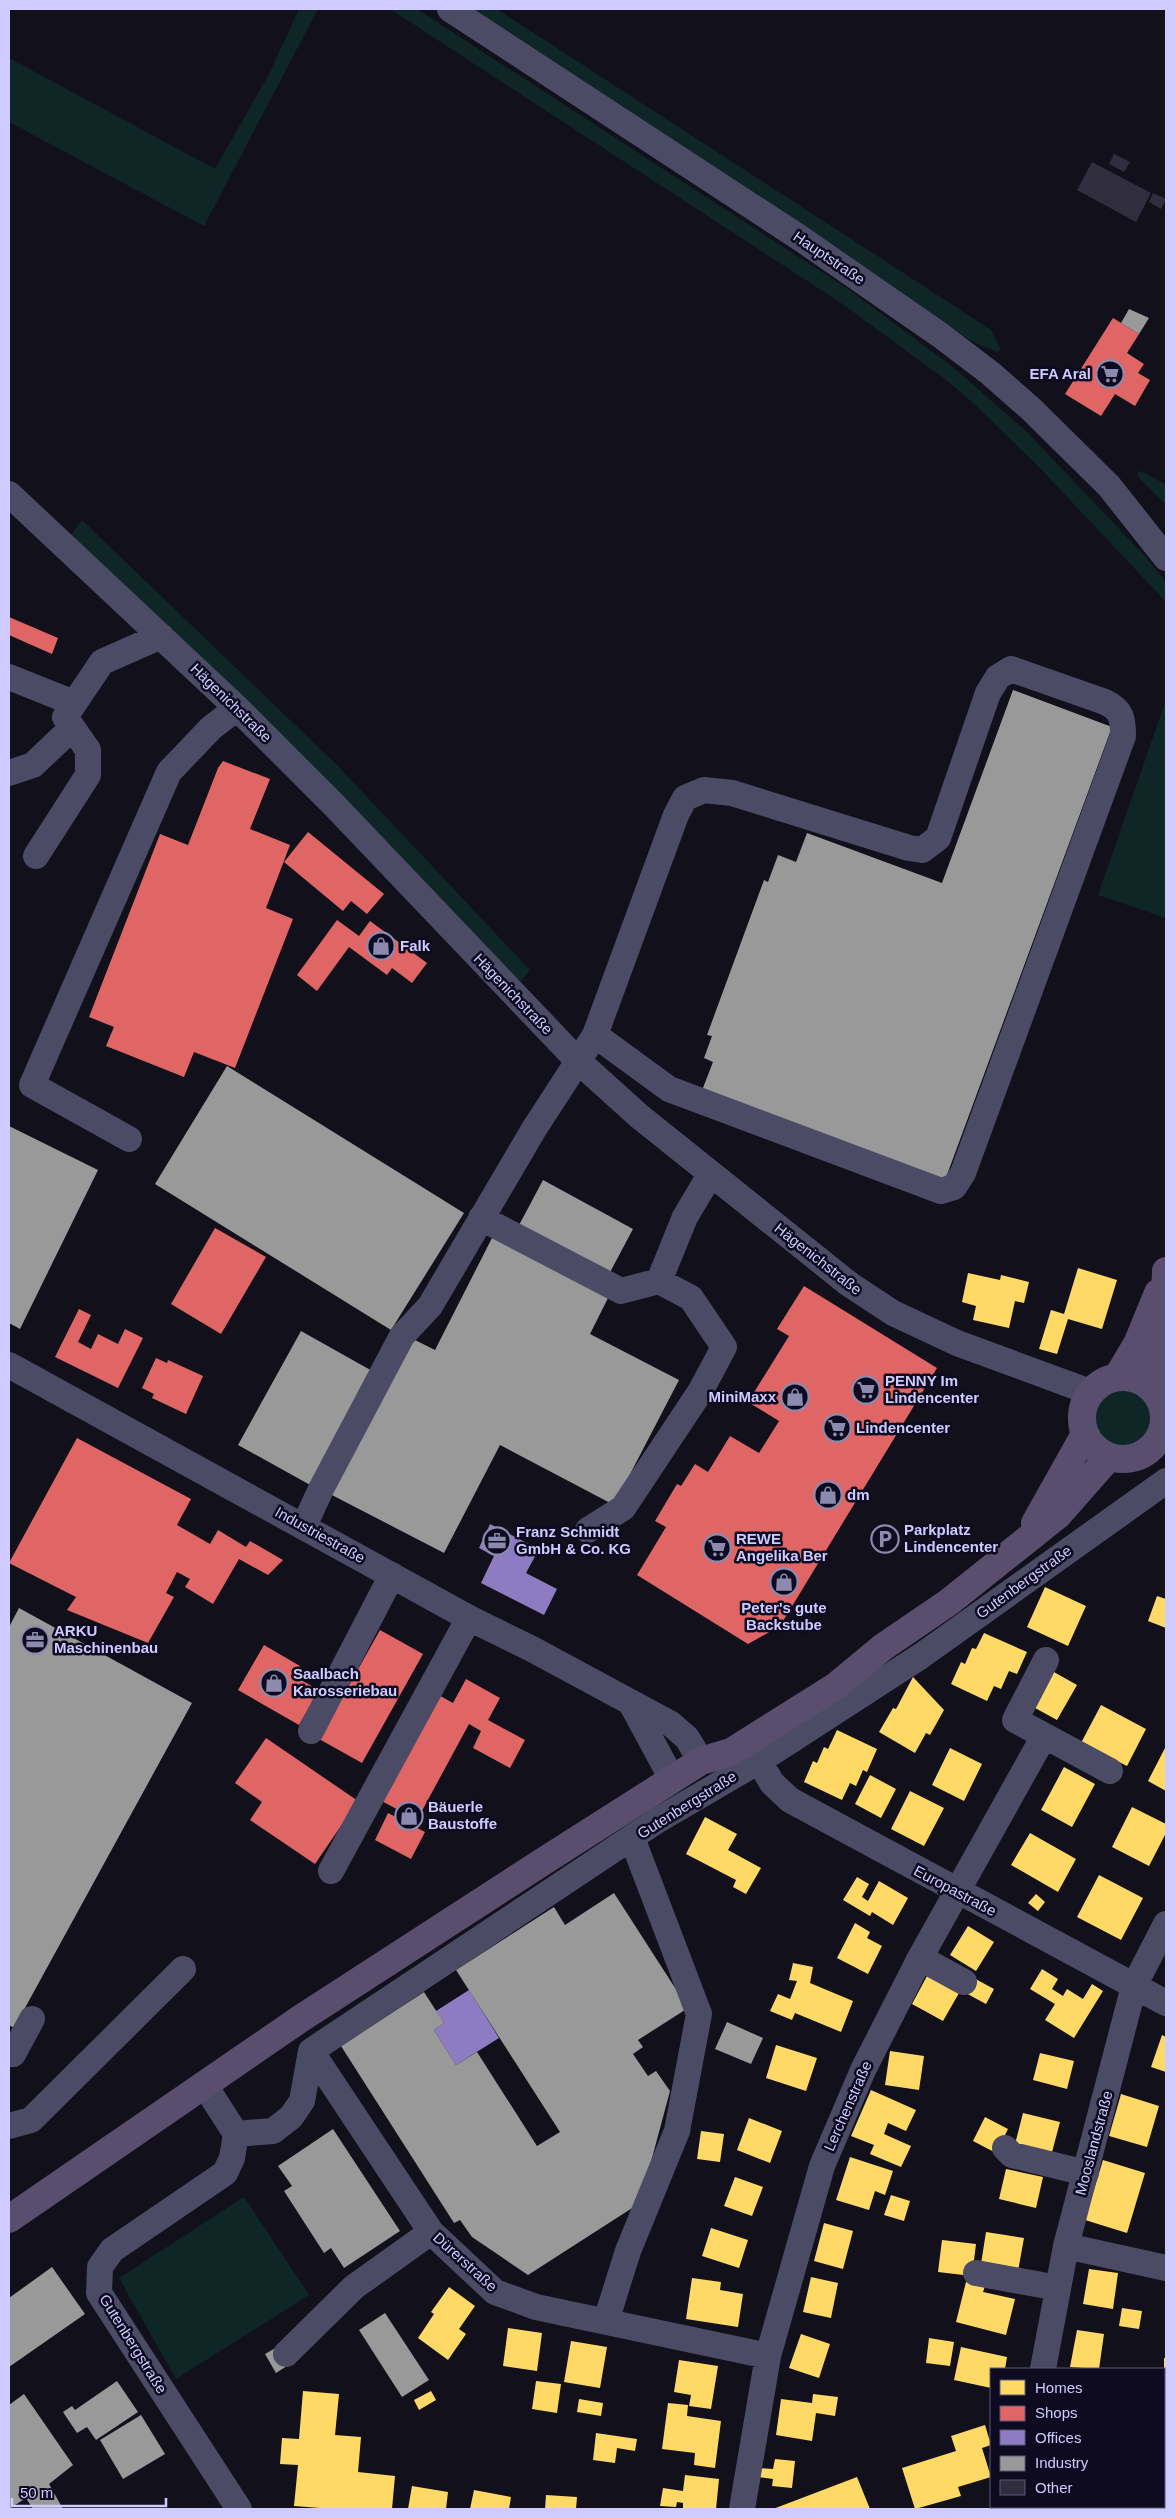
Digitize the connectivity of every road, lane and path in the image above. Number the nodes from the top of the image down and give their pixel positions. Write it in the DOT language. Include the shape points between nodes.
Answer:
graph roads {
  1 [pos="450,9"];
  2 [pos="9,494"];
  3 [pos="1166,558"];
  4 [pos="161,636"];
  5 [pos="9,677"];
  6 [pos="237,708"];
  7 [pos="73,715"];
  8 [pos="9,773"];
  9 [pos="36,856"];
  10 [pos="594,1035"];
  11 [pos="577,1060"];
  12 [pos="129,1139"];
  13 [pos="710,1175"];
  14 [pos="481,1218"];
  15 [pos="1166,1272"];
  16 [pos="659,1281"];
  17 [pos="10,1370"];
  18 [pos="1118,1376"];
  19 [pos="1150,1386"];
  20 [pos="1090,1392"];
  21 [pos="1165,1417"];
  22 [pos="1085,1434"];
  23 [pos="1109,1457"];
  24 [pos="1166,1481"];
  25 [pos="304,1526"];
  26 [pos="588,1530"];
  27 [pos="1025,1539"];
  28 [pos="392,1575"];
  29 [pos="469,1618"];
  30 [pos="1046,1660"];
  31 [pos="632,1705"];
  32 [pos="311,1731"];
  33 [pos="1044,1736"];
  34 [pos="701,1760"];
  35 [pos="759,1761"];
  36 [pos="1110,1771"];
  37 [pos="672,1779"];
  38 [pos="632,1838"];
  39 [pos="331,1871"];
  40 [pos="956,1892"];
  41 [pos="1166,1924"];
  42 [pos="920,1958"];
  43 [pos="183,1970"];
  44 [pos="964,1982"];
  45 [pos="1134,1986"];
  46 [pos="1166,2003"];
  47 [pos="32,2019"];
  48 [pos="311,2051"];
  49 [pos="9,2054"];
  50 [pos="204,2084"];
  51 [pos="9,2126"];
  52 [pos="236,2134"];
  53 [pos="1005,2148"];
  54 [pos="1086,2173"];
  55 [pos="9,2219"];
  56 [pos="431,2232"];
  57 [pos="1066,2246"];
  58 [pos="1166,2268"];
  59 [pos="976,2273"];
  60 [pos="1058,2288"];
  61 [pos="606,2321"];
  62 [pos="286,2354"];
  63 [pos="768,2356"];
  64 [pos="1043,2368"];
  65 [pos="239,2509"];
  66 [pos="742,2509"];
  1 -- 3 [label="street, Hauptstraße" via="800,238 982,367 1109,486"];
  2 -- 4 [label="street, Hägenichstraße"];
  4 -- 6 [label="street, Hägenichstraße"];
  4 -- 7 [label="street" via="102,662"];
  5 -- 7 [label="street"];
  6 -- 11 [label="street, Hägenichstraße"];
  6 -- 12 [label="street" via="212,728 169,772 32,1085"];
  7 -- 8 [label="street" via="33,765"];
  7 -- 9 [label="street" via="88,750 88,775"];
  10 -- 10 [label="street" via="676,814 685,798 704,790 732,793 922,850 938,838 988,693 998,677 1011,669 1106,702 1116,707 1123,717 1122,736 963,1173 954,1187 941,1191 669,1089"];
  10 -- 11 [label="street"];
  11 -- 13 [label="street, Hägenichstraße"];
  11 -- 14 [label="street"];
  13 -- 16 [label="street" via="685,1217"];
  13 -- 20 [label="street, Hägenichstraße" via="849,1284 893,1313 941,1336"];
  14 -- 16 [label="street" via="621,1291"];
  14 -- 25 [label="street" via="430,1306 402,1336 320,1489"];
  15 -- 18 [label="main road" via="1137,1344"];
  15 -- 19 [label="main road" via="1164,1320"];
  16 -- 26 [label="street" via="691,1298 724,1347 700,1392 623,1508"];
  17 -- 25 [label="street, Industriestraße"];
  18 -- 19 [label="main road" via="1129,1376"];
  18 -- 20 [label="main road" via="1102,1382"];
  19 -- 21 [label="main road" via="1161,1400"];
  20 -- 22 [label="main road" via="1082,1412"];
  21 -- 23 [label="main road" via="1162,1433 1154,1446 1140,1456 1125,1460"];
  22 -- 23 [label="main road" via="1094,1448"];
  22 -- 27 [label="main road"];
  23 -- 27 [label="main road" via="1058,1515"];
  24 -- 35 [label="street, Gutenbergstraße" via="921,1656"];
  25 -- 28 [label="street, Industriestraße"];
  27 -- 34 [label="main road" via="949,1602 883,1647 825,1674 756,1716 716,1742"];
  28 -- 29 [label="street, Industriestraße"];
  28 -- 32 [label="street"];
  29 -- 31 [label="street, Industriestraße"];
  29 -- 39 [label="street"];
  30 -- 33 [label="street" via="1015,1720"];
  31 -- 34 [label="street, Industriestraße" via="671,1724 687,1738"];
  31 -- 37 [label="street"];
  33 -- 36 [label="street"];
  33 -- 40 [label="street, Lerchenstraße"];
  34 -- 37 [label="main road"];
  35 -- 38 [label="street, Gutenbergstraße"];
  35 -- 40 [label="street, Europastraße" via="772,1783 790,1800"];
  37 -- 50 [label="main road"];
  38 -- 48 [label="street, Gutenbergstraße"];
  38 -- 61 [label="street" via="698,2014 676,2131 628,2251"];
  40 -- 42 [label="street, Lerchenstraße"];
  40 -- 45 [label="street, Europastraße"];
  41 -- 45 [label="street, Mooslandstraße"];
  42 -- 44 [label="street"];
  42 -- 63 [label="street, Lerchenstraße" via="863,2070 822,2166"];
  43 -- 51 [label="street" via="31,2120"];
  45 -- 46 [label="street, Europastraße"];
  45 -- 54 [label="street, Mooslandstraße"];
  47 -- 49 [label="street" via="13,2054"];
  48 -- 52 [label="street" via="302,2101 291,2117 273,2131"];
  48 -- 56 [label="street, Dürerstraße"];
  50 -- 52 [label="street"];
  50 -- 55 [label="main road"];
  52 -- 65 [label="street, Gutenbergstraße" via="232,2158 225,2173 112,2250 100,2267 99,2293"];
  53 -- 54 [label="street" via="1012,2155"];
  54 -- 57 [label="street, Mooslandstraße"];
  56 -- 61 [label="street, Dürerstraße" via="495,2292 536,2307"];
  56 -- 62 [label="street" via="354,2287"];
  57 -- 58 [label="street"];
  57 -- 60 [label="street, Mooslandstraße"];
  59 -- 60 [label="street"];
  60 -- 64 [label="street, Mooslandstraße"];
  61 -- 63 [label="street, Dürerstraße"];
  63 -- 66 [label="street, Lerchenstraße"];
}
